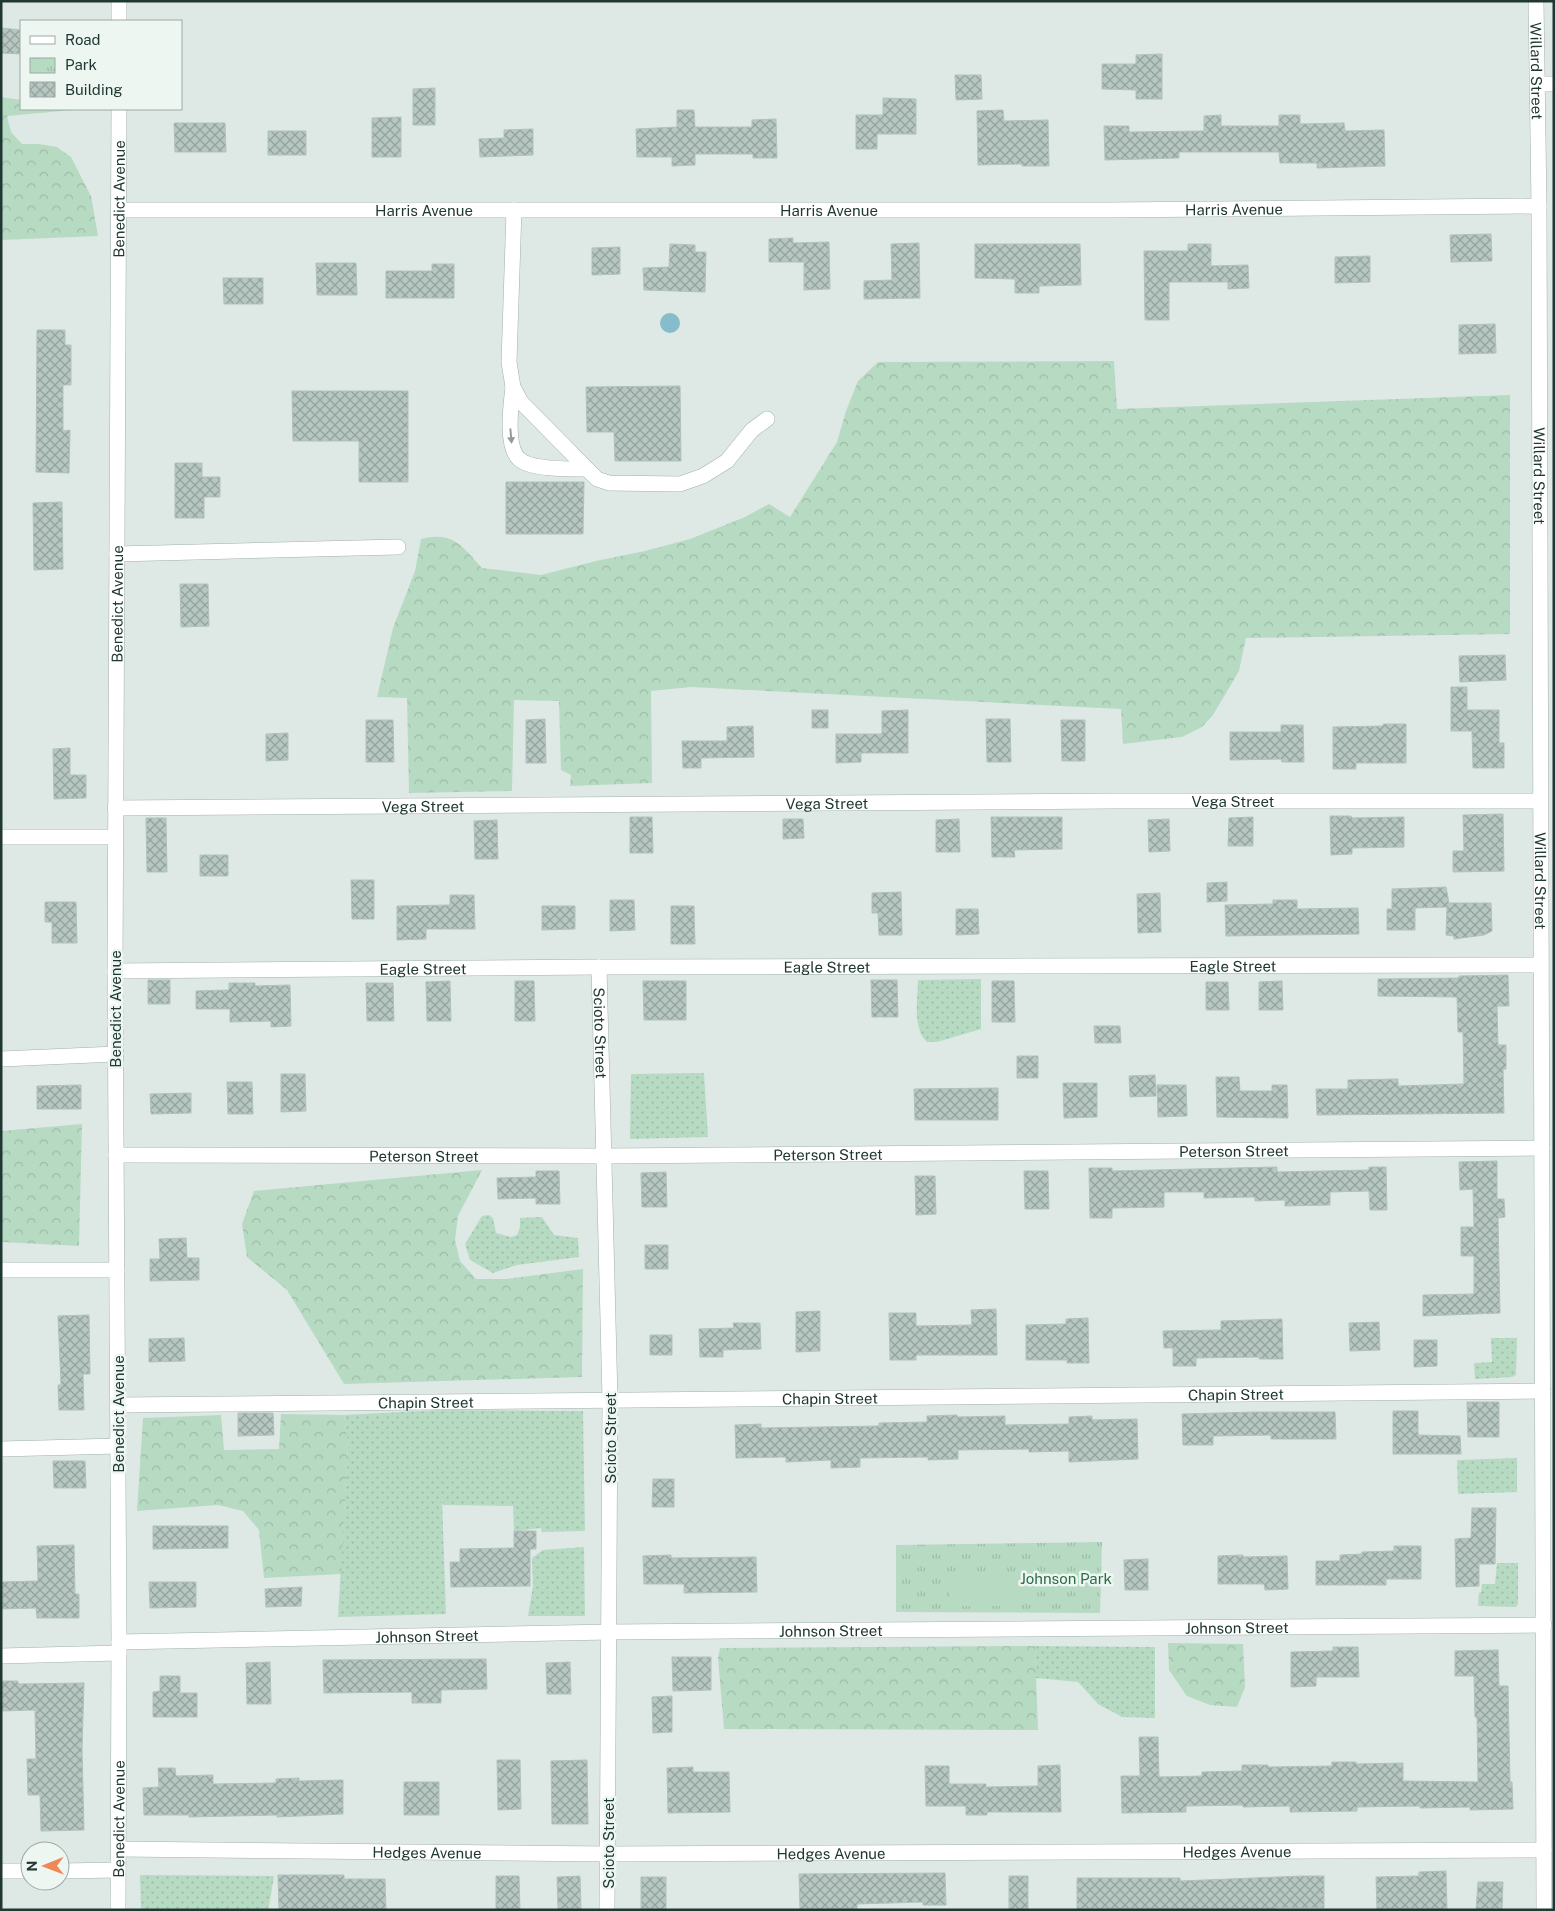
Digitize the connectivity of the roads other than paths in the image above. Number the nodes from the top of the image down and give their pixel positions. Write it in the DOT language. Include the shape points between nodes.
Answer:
graph roads {
  1 [pos="119,1"];
  2 [pos="1536,1"];
  3 [pos="119,20"];
  4 [pos="1537,84"];
  5 [pos="1554,84"];
  6 [pos="119,110"];
  7 [pos="1539,206"];
  8 [pos="119,210"];
  9 [pos="514,210"];
  10 [pos="513,387"];
  11 [pos="767,418"];
  12 [pos="587,469"];
  13 [pos="1547,512"];
  14 [pos="398,547"];
  15 [pos="117,554"];
  16 [pos="1540,801"];
  17 [pos="115,808"];
  18 [pos="1,837"];
  19 [pos="115,837"];
  20 [pos="1541,965"];
  21 [pos="600,967"];
  22 [pos="115,971"];
  23 [pos="116,1054"];
  24 [pos="1,1059"];
  25 [pos="1542,1148"];
  26 [pos="116,1155"];
  27 [pos="605,1156"];
  28 [pos="1548,1235"];
  29 [pos="1,1270"];
  30 [pos="117,1270"];
  31 [pos="1543,1391"];
  32 [pos="610,1399"];
  33 [pos="118,1405"];
  34 [pos="118,1446"];
  35 [pos="1,1449"];
  36 [pos="1544,1625"];
  37 [pos="610,1632"];
  38 [pos="119,1647"];
  39 [pos="1,1656"];
  40 [pos="118,1849"];
  41 [pos="1544,1850"];
  42 [pos="608,1854"];
  43 [pos="70,1870"];
  44 [pos="118,1870"];
  45 [pos="1,1871"];
  46 [pos="20,1871"];
  47 [pos="118,1910"];
  48 [pos="607,1910"];
  49 [pos="1544,1910"];
  1 -- 3 [label="street"];
  2 -- 4 [label="street, Willard Street"];
  4 -- 5 [label="street"];
  4 -- 7 [label="street, Willard Street"];
  6 -- 8 [label="street, Benedict Avenue"];
  7 -- 9 [label="street, Harris Avenue"];
  7 -- 13 [label="street, Willard Street"];
  8 -- 9 [label="street, Harris Avenue"];
  8 -- 15 [label="street, Benedict Avenue"];
  9 -- 10 [label="street" via="509,362"];
  10 -- 12 [label="street" via="521,402"];
  10 -- 12 [label="street, one-way" via="511,434 513,450 519,459 529,464"];
  11 -- 12 [label="street" via="752,430 726,461 703,476 680,484 609,483 597,479"];
  13 -- 16 [label="street, Willard Street"];
  14 -- 15 [label="street"];
  15 -- 17 [label="street, Benedict Avenue"];
  16 -- 17 [label="street, Vega Street"];
  16 -- 20 [label="street, Willard Street"];
  17 -- 19 [label="street, Benedict Avenue"];
  18 -- 19 [label="street"];
  19 -- 22 [label="street, Benedict Avenue"];
  20 -- 21 [label="street, Eagle Street"];
  20 -- 25 [label="street, Willard Street"];
  21 -- 22 [label="street, Eagle Street"];
  21 -- 27 [label="street, Scioto Street"];
  22 -- 23 [label="street, Benedict Avenue"];
  23 -- 24 [label="street"];
  23 -- 26 [label="street, Benedict Avenue"];
  25 -- 27 [label="street, Peterson Street"];
  25 -- 28 [label="street, Willard Street"];
  26 -- 27 [label="street, Peterson Street"];
  26 -- 30 [label="street, Benedict Avenue"];
  27 -- 32 [label="street, Scioto Street"];
  28 -- 31 [label="street, Willard Street"];
  29 -- 30 [label="street"];
  30 -- 33 [label="street, Benedict Avenue"];
  31 -- 32 [label="street, Chapin Street"];
  31 -- 36 [label="street, Willard Street"];
  32 -- 33 [label="street, Chapin Street"];
  32 -- 37 [label="street, Scioto Street"];
  33 -- 34 [label="street, Benedict Avenue"];
  34 -- 35 [label="street"];
  34 -- 38 [label="street, Benedict Avenue"];
  36 -- 37 [label="street, Johnson Street"];
  36 -- 41 [label="street, Willard Street"];
  37 -- 38 [label="street, Johnson Street"];
  37 -- 42 [label="street, Scioto Street"];
  38 -- 39 [label="street, Johnson Street"];
  38 -- 40 [label="street, Benedict Avenue"];
  40 -- 42 [label="street, Hedges Avenue"];
  40 -- 44 [label="street, Benedict Avenue"];
  41 -- 42 [label="street, Hedges Avenue"];
  41 -- 49 [label="street, Willard Street"];
  42 -- 48 [label="street, Scioto Street"];
  43 -- 44 [label="street"];
  44 -- 47 [label="street, Benedict Avenue"];
  45 -- 46 [label="street"];
}
